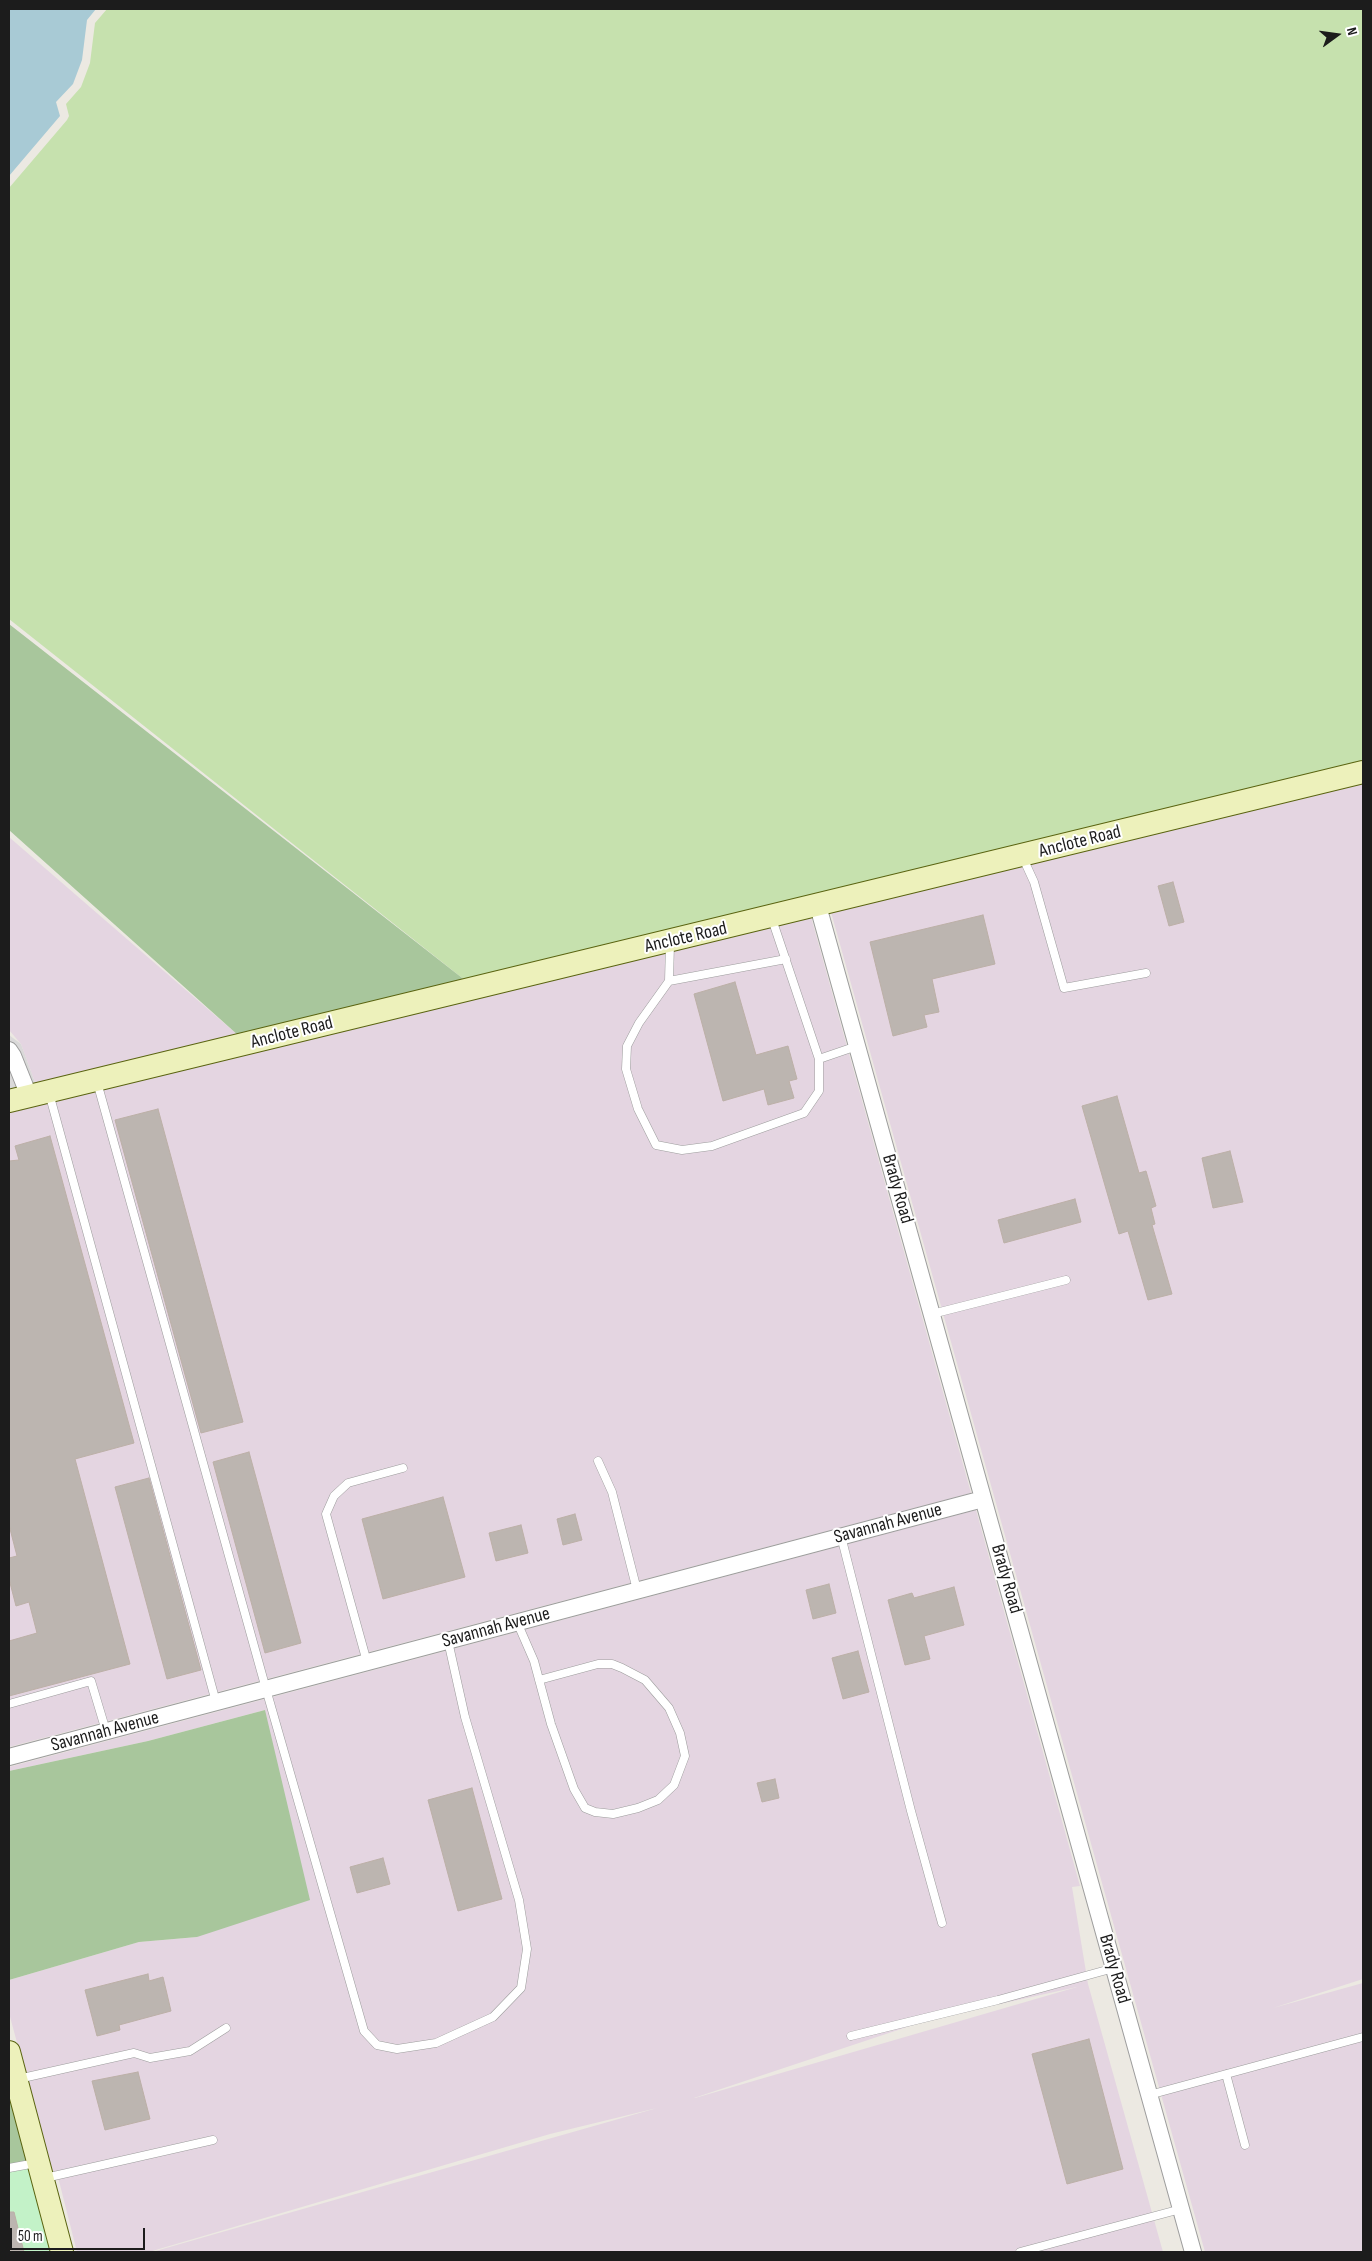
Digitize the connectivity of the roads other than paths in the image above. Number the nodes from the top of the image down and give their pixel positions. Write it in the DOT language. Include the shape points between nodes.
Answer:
graph roads {
  1 [pos="1363,772"];
  2 [pos="1022,856"];
  3 [pos="818,906"];
  4 [pos="772,917"];
  5 [pos="670,942"];
  6 [pos="786,959"];
  7 [pos="1146,973"];
  8 [pos="670,981"];
  9 [pos="857,1046"];
  10 [pos="9,1050"];
  11 [pos="818,1059"];
  12 [pos="96,1080"];
  13 [pos="29,1096"];
  14 [pos="1066,1280"];
  15 [pos="932,1314"];
  16 [pos="598,1461"];
  17 [pos="402,1468"];
  18 [pos="983,1499"];
  19 [pos="841,1536"];
  20 [pos="637,1590"];
  21 [pos="517,1622"];
  22 [pos="448,1640"];
  23 [pos="367,1662"];
  24 [pos="539,1680"];
  25 [pos="266,1689"];
  26 [pos="216,1702"];
  27 [pos="9,1704"];
  28 [pos="106,1731"];
  29 [pos="9,1757"];
  30 [pos="942,1922"];
  31 [pos="1114,1968"];
  32 [pos="226,2028"];
  33 [pos="850,2036"];
  34 [pos="1363,2037"];
  35 [pos="9,2052"];
  36 [pos="1226,2074"];
  37 [pos="16,2080"];
  38 [pos="1149,2095"];
  39 [pos="213,2140"];
  40 [pos="1245,2145"];
  41 [pos="9,2168"];
  42 [pos="40,2170"];
  43 [pos="1181,2210"];
  44 [pos="62,2252"];
  45 [pos="1020,2252"];
  46 [pos="1193,2252"];
  1 -- 2 [label="street, Anclote Road"];
  2 -- 3 [label="street, Anclote Road"];
  2 -- 7 [label="lane" via="1034,882 1064,988"];
  3 -- 4 [label="street, Anclote Road"];
  3 -- 9 [label="street, Brady Road"];
  4 -- 5 [label="street, Anclote Road"];
  4 -- 6 [label="lane"];
  5 -- 8 [label="lane"];
  5 -- 12 [label="street, Anclote Road"];
  6 -- 8 [label="lane"];
  6 -- 11 [label="lane"];
  8 -- 11 [label="lane" via="639,1023 627,1046 626,1069 638,1109 656,1145 682,1150 712,1146 804,1113 819,1091"];
  9 -- 11 [label="lane"];
  9 -- 15 [label="street, Brady Road"];
  10 -- 13 [label="street"];
  12 -- 13 [label="street, Anclote Road"];
  12 -- 25 [label="lane"];
  13 -- 26 [label="lane"];
  14 -- 15 [label="lane"];
  15 -- 18 [label="street, Brady Road"];
  16 -- 20 [label="lane" via="612,1492"];
  17 -- 23 [label="lane" via="348,1483 334,1496 326,1514"];
  18 -- 19 [label="street, Savannah Avenue"];
  18 -- 31 [label="street, Brady Road"];
  19 -- 20 [label="street, Savannah Avenue"];
  19 -- 30 [label="lane"];
  20 -- 21 [label="street, Savannah Avenue"];
  21 -- 22 [label="street, Savannah Avenue"];
  21 -- 24 [label="lane"];
  22 -- 23 [label="street, Savannah Avenue"];
  22 -- 25 [label="lane" via="465,1717 519,1900 527,1949 521,1988 493,2017 436,2043 398,2049 377,2045 364,2031"];
  23 -- 25 [label="street, Savannah Avenue"];
  24 -- 24 [label="lane" via="574,1789 585,1808 613,1814 630,1810 658,1800 674,1785 685,1756 680,1733 664,1702 645,1680 612,1664 598,1664"];
  25 -- 26 [label="street, Savannah Avenue"];
  26 -- 28 [label="street, Savannah Avenue"];
  27 -- 28 [label="lane" via="91,1682"];
  28 -- 29 [label="street, Savannah Avenue"];
  31 -- 33 [label="lane"];
  31 -- 38 [label="street, Brady Road"];
  32 -- 37 [label="lane" via="190,2051 150,2058 134,2053"];
  34 -- 36 [label="lane"];
  35 -- 37 [label="street"];
  36 -- 38 [label="lane"];
  36 -- 40 [label="lane"];
  37 -- 42 [label="street"];
  38 -- 43 [label="street, Brady Road"];
  39 -- 42 [label="lane"];
  41 -- 42 [label="lane"];
  42 -- 44 [label="street"];
  43 -- 45 [label="lane"];
  43 -- 46 [label="street, Brady Road"];
}
